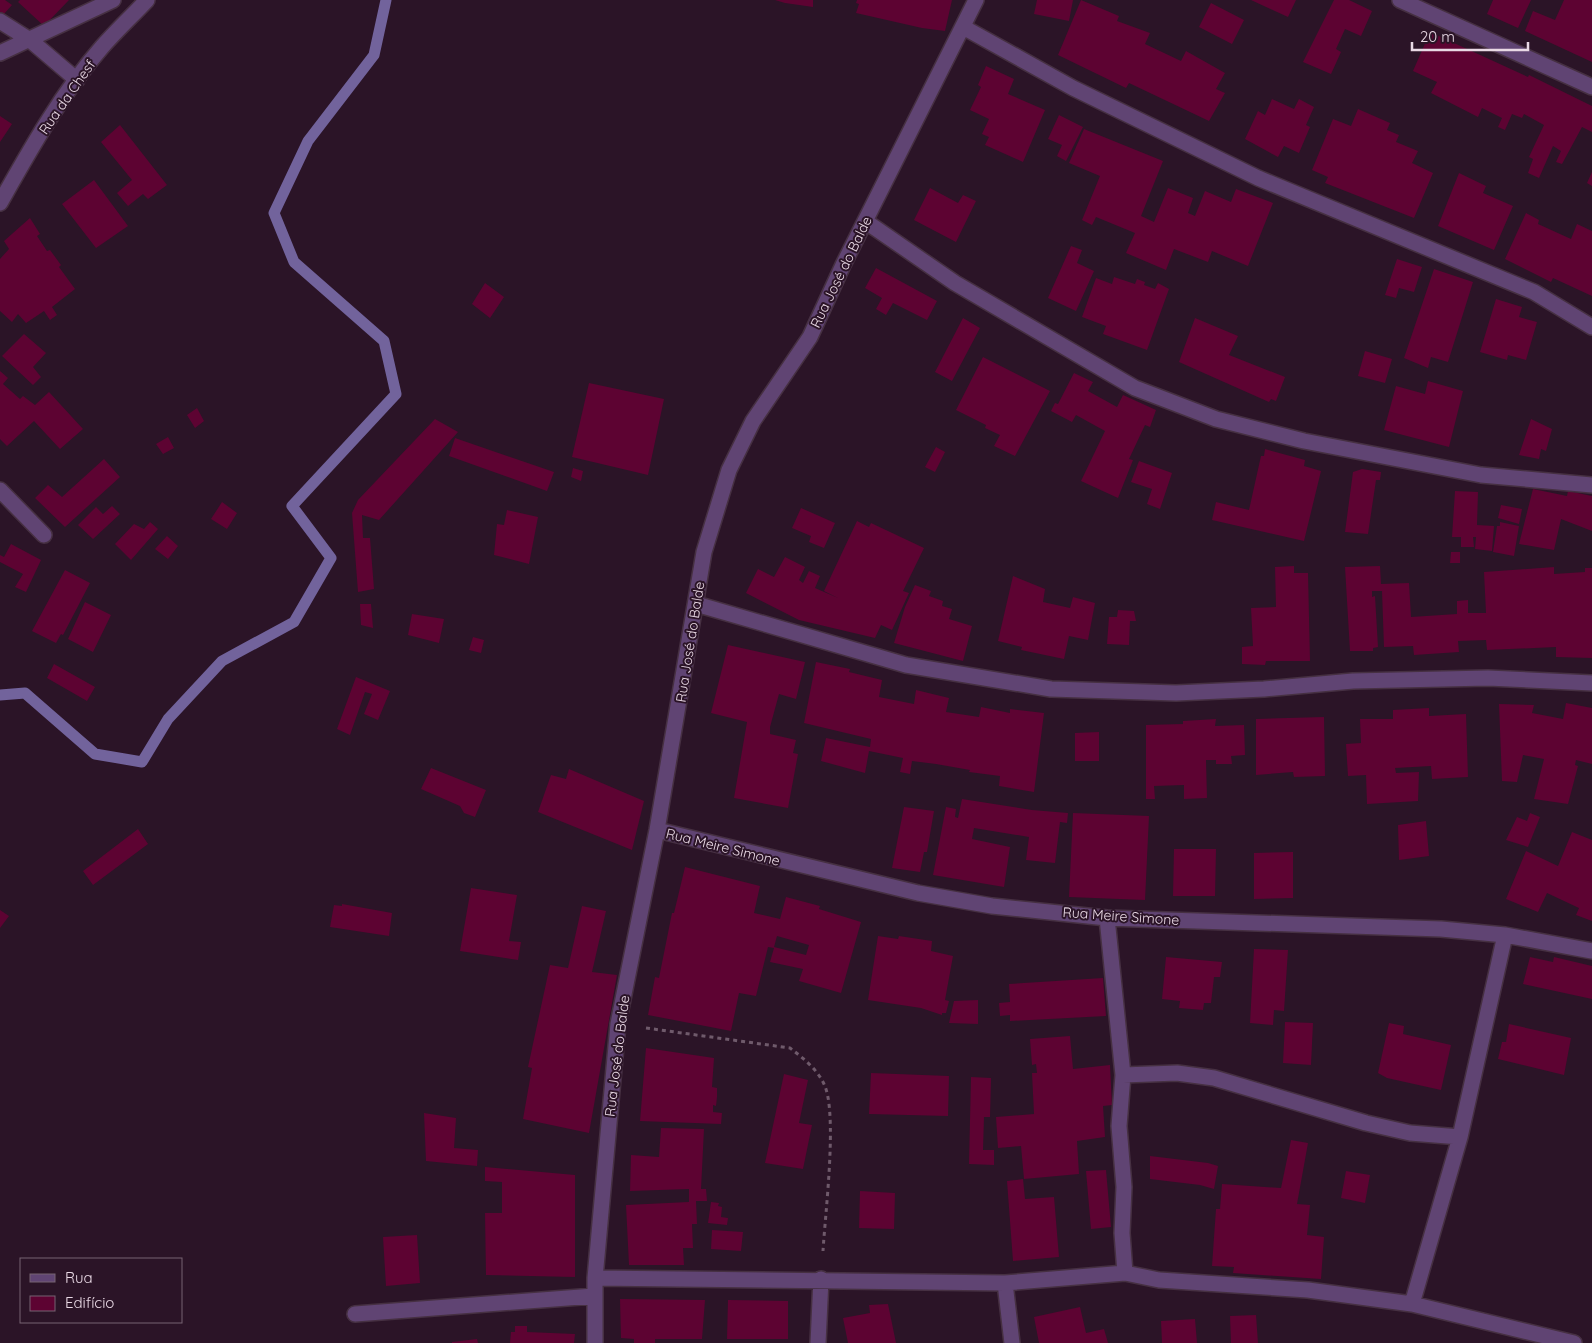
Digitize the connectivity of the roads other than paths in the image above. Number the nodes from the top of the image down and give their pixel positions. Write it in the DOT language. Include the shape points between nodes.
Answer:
graph roads {
  1 [pos="113,0"];
  2 [pos="147,0"];
  3 [pos="976,0"];
  4 [pos="1400,0"];
  5 [pos="0,21"];
  6 [pos="963,27"];
  7 [pos="30,40"];
  8 [pos="0,53"];
  9 [pos="77,80"];
  10 [pos="1592,87"];
  11 [pos="0,203"];
  12 [pos="865,221"];
  13 [pos="1592,327"];
  14 [pos="1592,485"];
  15 [pos="0,490"];
  16 [pos="44,535"];
  17 [pos="696,604"];
  18 [pos="1592,683"];
  19 [pos="657,830"];
  20 [pos="1107,918"];
  21 [pos="1505,934"];
  22 [pos="1592,952"];
  23 [pos="1123,1075"];
  24 [pos="1460,1137"];
  25 [pos="1125,1273"];
  26 [pos="595,1278"];
  27 [pos="821,1279"];
  28 [pos="1005,1283"];
  29 [pos="594,1296"];
  30 [pos="1412,1304"];
  31 [pos="355,1314"];
  32 [pos="595,1343"];
  33 [pos="818,1343"];
  34 [pos="1012,1343"];
  35 [pos="1574,1343"];
  1 -- 7 [label="street"];
  2 -- 9 [label="street, Rua da Chesf"];
  3 -- 6 [label="street, Rua José do Balde"];
  4 -- 10 [label="street"];
  5 -- 7 [label="street"];
  6 -- 12 [label="street, Rua José do Balde"];
  6 -- 13 [label="street" via="1073,88 1258,178 1534,292"];
  7 -- 8 [label="street"];
  7 -- 9 [label="street"];
  9 -- 11 [label="street, Rua da Chesf" via="31,148"];
  12 -- 14 [label="street" via="956,283 1136,388 1216,419 1304,442 1481,475"];
  12 -- 17 [label="street, Rua José do Balde" via="810,337 754,421 729,470 704,552"];
  15 -- 16 [label="street"];
  17 -- 18 [label="street" via="906,665 1051,689 1176,693 1353,681 1488,678"];
  17 -- 19 [label="street, Rua José do Balde"];
  19 -- 20 [label="street, Rua Meire Simone" via="918,893 992,906"];
  19 -- 26 [label="street, Rua José do Balde" via="618,1024"];
  20 -- 21 [label="street, Rua Meire Simone"];
  20 -- 23 [label="street"];
  21 -- 22 [label="street, Rua Meire Simone"];
  21 -- 24 [label="street"];
  23 -- 24 [label="street" via="1177,1073 1214,1078 1366,1123 1410,1133"];
  23 -- 25 [label="street" via="1119,1126 1124,1187 1122,1233"];
  24 -- 30 [label="street"];
  25 -- 28 [label="street"];
  25 -- 30 [label="street" via="1159,1280 1308,1290"];
  26 -- 27 [label="street"];
  26 -- 29 [label="street, Rua José do Balde"];
  27 -- 28 [label="street"];
  27 -- 33 [label="street"];
  28 -- 34 [label="street"];
  29 -- 31 [label="street"];
  29 -- 32 [label="street, Rua José do Balde"];
  30 -- 35 [label="street"];
}
